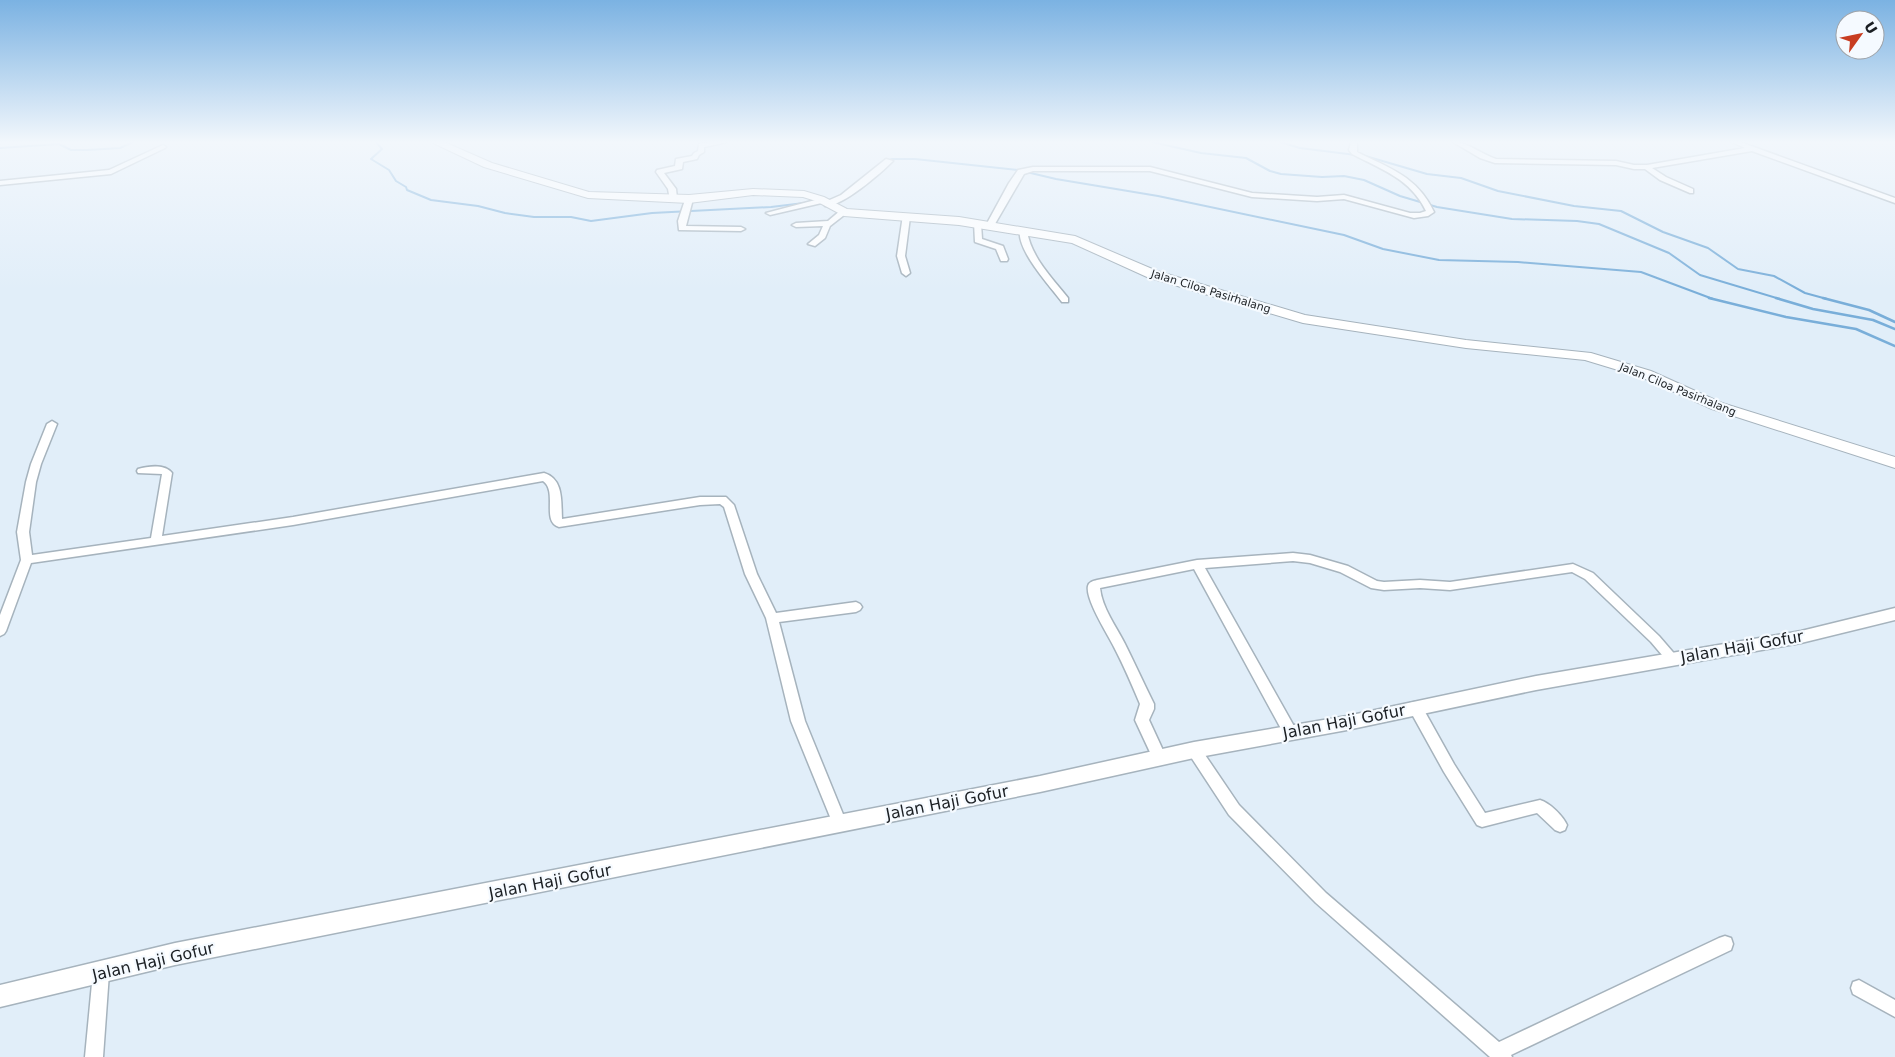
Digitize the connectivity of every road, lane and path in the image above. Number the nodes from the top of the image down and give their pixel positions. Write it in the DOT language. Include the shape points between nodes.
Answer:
graph roads {
  1 [pos="575,191"];
  2 [pos="672,191"];
  3 [pos="851,191"];
  4 [pos="1006,191"];
  5 [pos="1238,191"];
  6 [pos="1416,191"];
  7 [pos="1868,191"];
  8 [pos="673,198"];
  9 [pos="689,199"];
  10 [pos="1895,201"];
  11 [pos="826,202"];
  12 [pos="844,212"];
  13 [pos="770,213"];
  14 [pos="906,217"];
  15 [pos="830,223"];
  16 [pos="796,225"];
  17 [pos="983,225"];
  18 [pos="741,229"];
  19 [pos="1023,231"];
  20 [pos="812,244"];
  21 [pos="1004,259"];
  22 [pos="906,273"];
  23 [pos="1065,300"];
  24 [pos="52,424"];
  25 [pos="1895,464"];
  26 [pos="142,471"];
  27 [pos="156,541"];
  28 [pos="27,560"];
  29 [pos="1197,564"];
  30 [pos="856,607"];
  31 [pos="1895,614"];
  32 [pos="772,618"];
  33 [pos="1,628"];
  34 [pos="1672,658"];
  35 [pos="1415,707"];
  36 [pos="1290,732"];
  37 [pos="1194,750"];
  38 [pos="1160,759"];
  39 [pos="840,824"];
  40 [pos="1560,825"];
  41 [pos="1725,944"];
  42 [pos="101,973"];
  43 [pos="1859,988"];
  44 [pos="0,996"];
  45 [pos="1895,1009"];
  46 [pos="1501,1055"];
  47 [pos="94,1057"];
  1 -- 8 [label="main road, Jalan Ciloa Pasirhalang"];
  2 -- 8 [label="street"];
  3 -- 11 [label="street"];
  4 -- 17 [label="street"];
  5 -- 6 [label="street" via="1309,199 1344,197 1409,215 1426,215 1430,212"];
  7 -- 10 [label="street"];
  8 -- 9 [label="main road, Jalan Ciloa Pasirhalang"];
  9 -- 11 [label="main road, Jalan Ciloa Pasirhalang" via="783,192 804,194"];
  9 -- 18 [label="street" via="682,228"];
  11 -- 12 [label="main road, Jalan Ciloa Pasirhalang"];
  11 -- 13 [label="street"];
  12 -- 14 [label="main road, Jalan Ciloa Pasirhalang"];
  12 -- 15 [label="street"];
  14 -- 17 [label="main road, Jalan Ciloa Pasirhalang"];
  14 -- 22 [label="street" via="901,256"];
  15 -- 16 [label="street"];
  15 -- 20 [label="street"];
  17 -- 19 [label="main road, Jalan Ciloa Pasirhalang"];
  17 -- 21 [label="street" via="978,240 1000,248"];
  19 -- 23 [label="street" via="1024,241 1034,258"];
  19 -- 25 [label="main road, Jalan Ciloa Pasirhalang" via="1075,240 1152,274 1303,319 1419,338 1600,359 1655,377 1717,406"];
  24 -- 28 [label="street" via="31,482 23,532"];
  26 -- 27 [label="street" via="164,470 167,473"];
  27 -- 28 [label="street"];
  27 -- 32 [label="street" via="293,521 544,476 553,484 556,520 559,523 700,501 718,499 727,502 752,574"];
  28 -- 33 [label="street"];
  29 -- 34 [label="street" via="1293,556 1352,572 1375,585 1384,586 1450,586 1573,568 1589,576"];
  29 -- 36 [label="street"];
  29 -- 38 [label="street" via="1094,586 1109,628 1120,644 1146,704 1142,720"];
  30 -- 32 [label="street"];
  31 -- 34 [label="street, Jalan Haji Gofur" via="1801,637"];
  32 -- 39 [label="street" via="798,721"];
  34 -- 35 [label="street, Jalan Haji Gofur"];
  35 -- 36 [label="street, Jalan Haji Gofur"];
  35 -- 40 [label="street" via="1482,820 1540,806"];
  36 -- 37 [label="street, Jalan Haji Gofur"];
  37 -- 38 [label="street, Jalan Haji Gofur"];
  37 -- 46 [label="street" via="1234,810 1321,898"];
  38 -- 39 [label="street, Jalan Haji Gofur"];
  39 -- 42 [label="street, Jalan Haji Gofur" via="175,954"];
  41 -- 46 [label="street"];
  42 -- 44 [label="street, Jalan Haji Gofur"];
  42 -- 47 [label="street"];
  43 -- 45 [label="street"];
}
